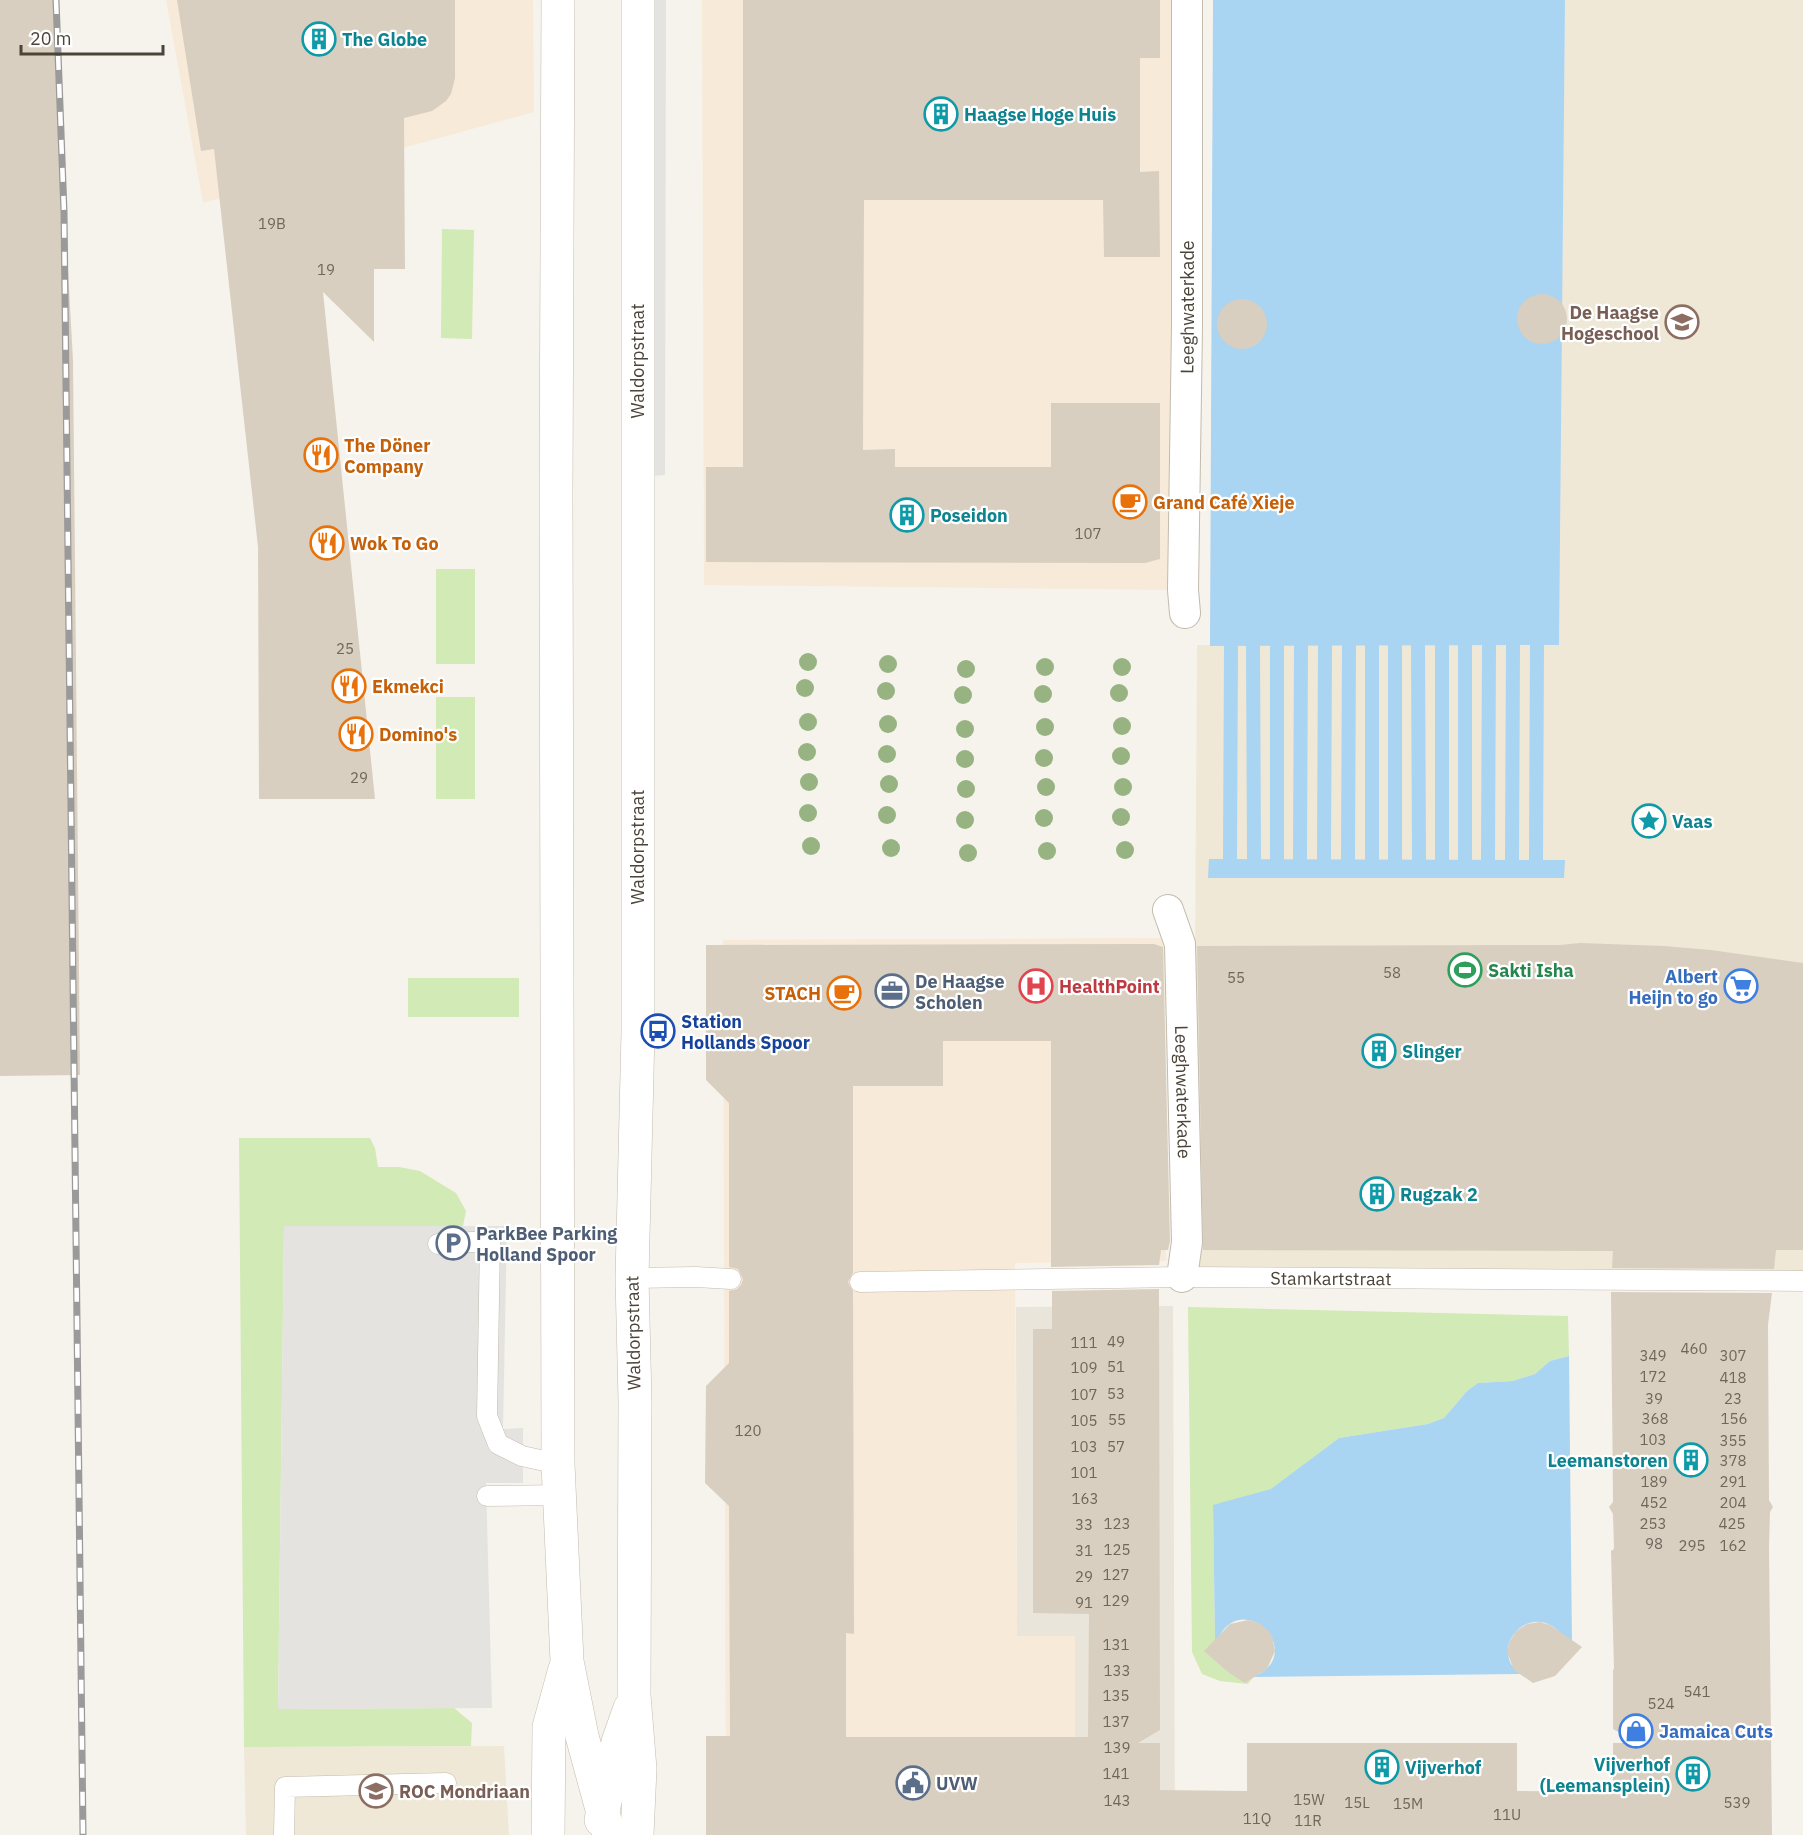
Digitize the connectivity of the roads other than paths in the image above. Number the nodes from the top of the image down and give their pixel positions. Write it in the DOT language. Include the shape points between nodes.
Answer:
graph roads {
  1 [pos="558,0"];
  2 [pos="638,0"];
  3 [pos="1187,0"];
  4 [pos="1185,613"];
  5 [pos="1168,910"];
  6 [pos="438,1244"];
  7 [pos="1182,1277"];
  8 [pos="632,1278"];
  9 [pos="731,1280"];
  10 [pos="1803,1281"];
  11 [pos="860,1282"];
  12 [pos="559,1480"];
  13 [pos="487,1496"];
  14 [pos="567,1661"];
  15 [pos="634,1695"];
  16 [pos="446,1783"];
  17 [pos="603,1827"];
  18 [pos="284,1835"];
  19 [pos="548,1835"];
  20 [pos="637,1835"];
  1 -- 12 [label="street, Waldorpstraat"];
  2 -- 8 [label="street, Waldorpstraat" via="638,1033"];
  3 -- 4 [label="street, Leeghwaterkade"];
  5 -- 7 [label="street, Leeghwaterkade" via="1180,944 1187,1242"];
  6 -- 12 [label="lane" via="490,1241 487,1416 498,1444"];
  7 -- 10 [label="lane, Stamkartstraat"];
  7 -- 11 [label="lane, Stamkartstraat"];
  8 -- 9 [label="lane"];
  8 -- 15 [label="street, Waldorpstraat"];
  12 -- 13 [label="lane"];
  12 -- 14 [label="street, Waldorpstraat"];
  14 -- 17 [label="street, Waldorpstraat"];
  14 -- 19 [label="street, Waldorpstraat" via="549,1727"];
  15 -- 17 [label="street, Waldorpstraat" via="618,1742"];
  15 -- 20 [label="street, Waldorpstraat" via="640,1769"];
  16 -- 18 [label="lane" via="285,1787"];
}
